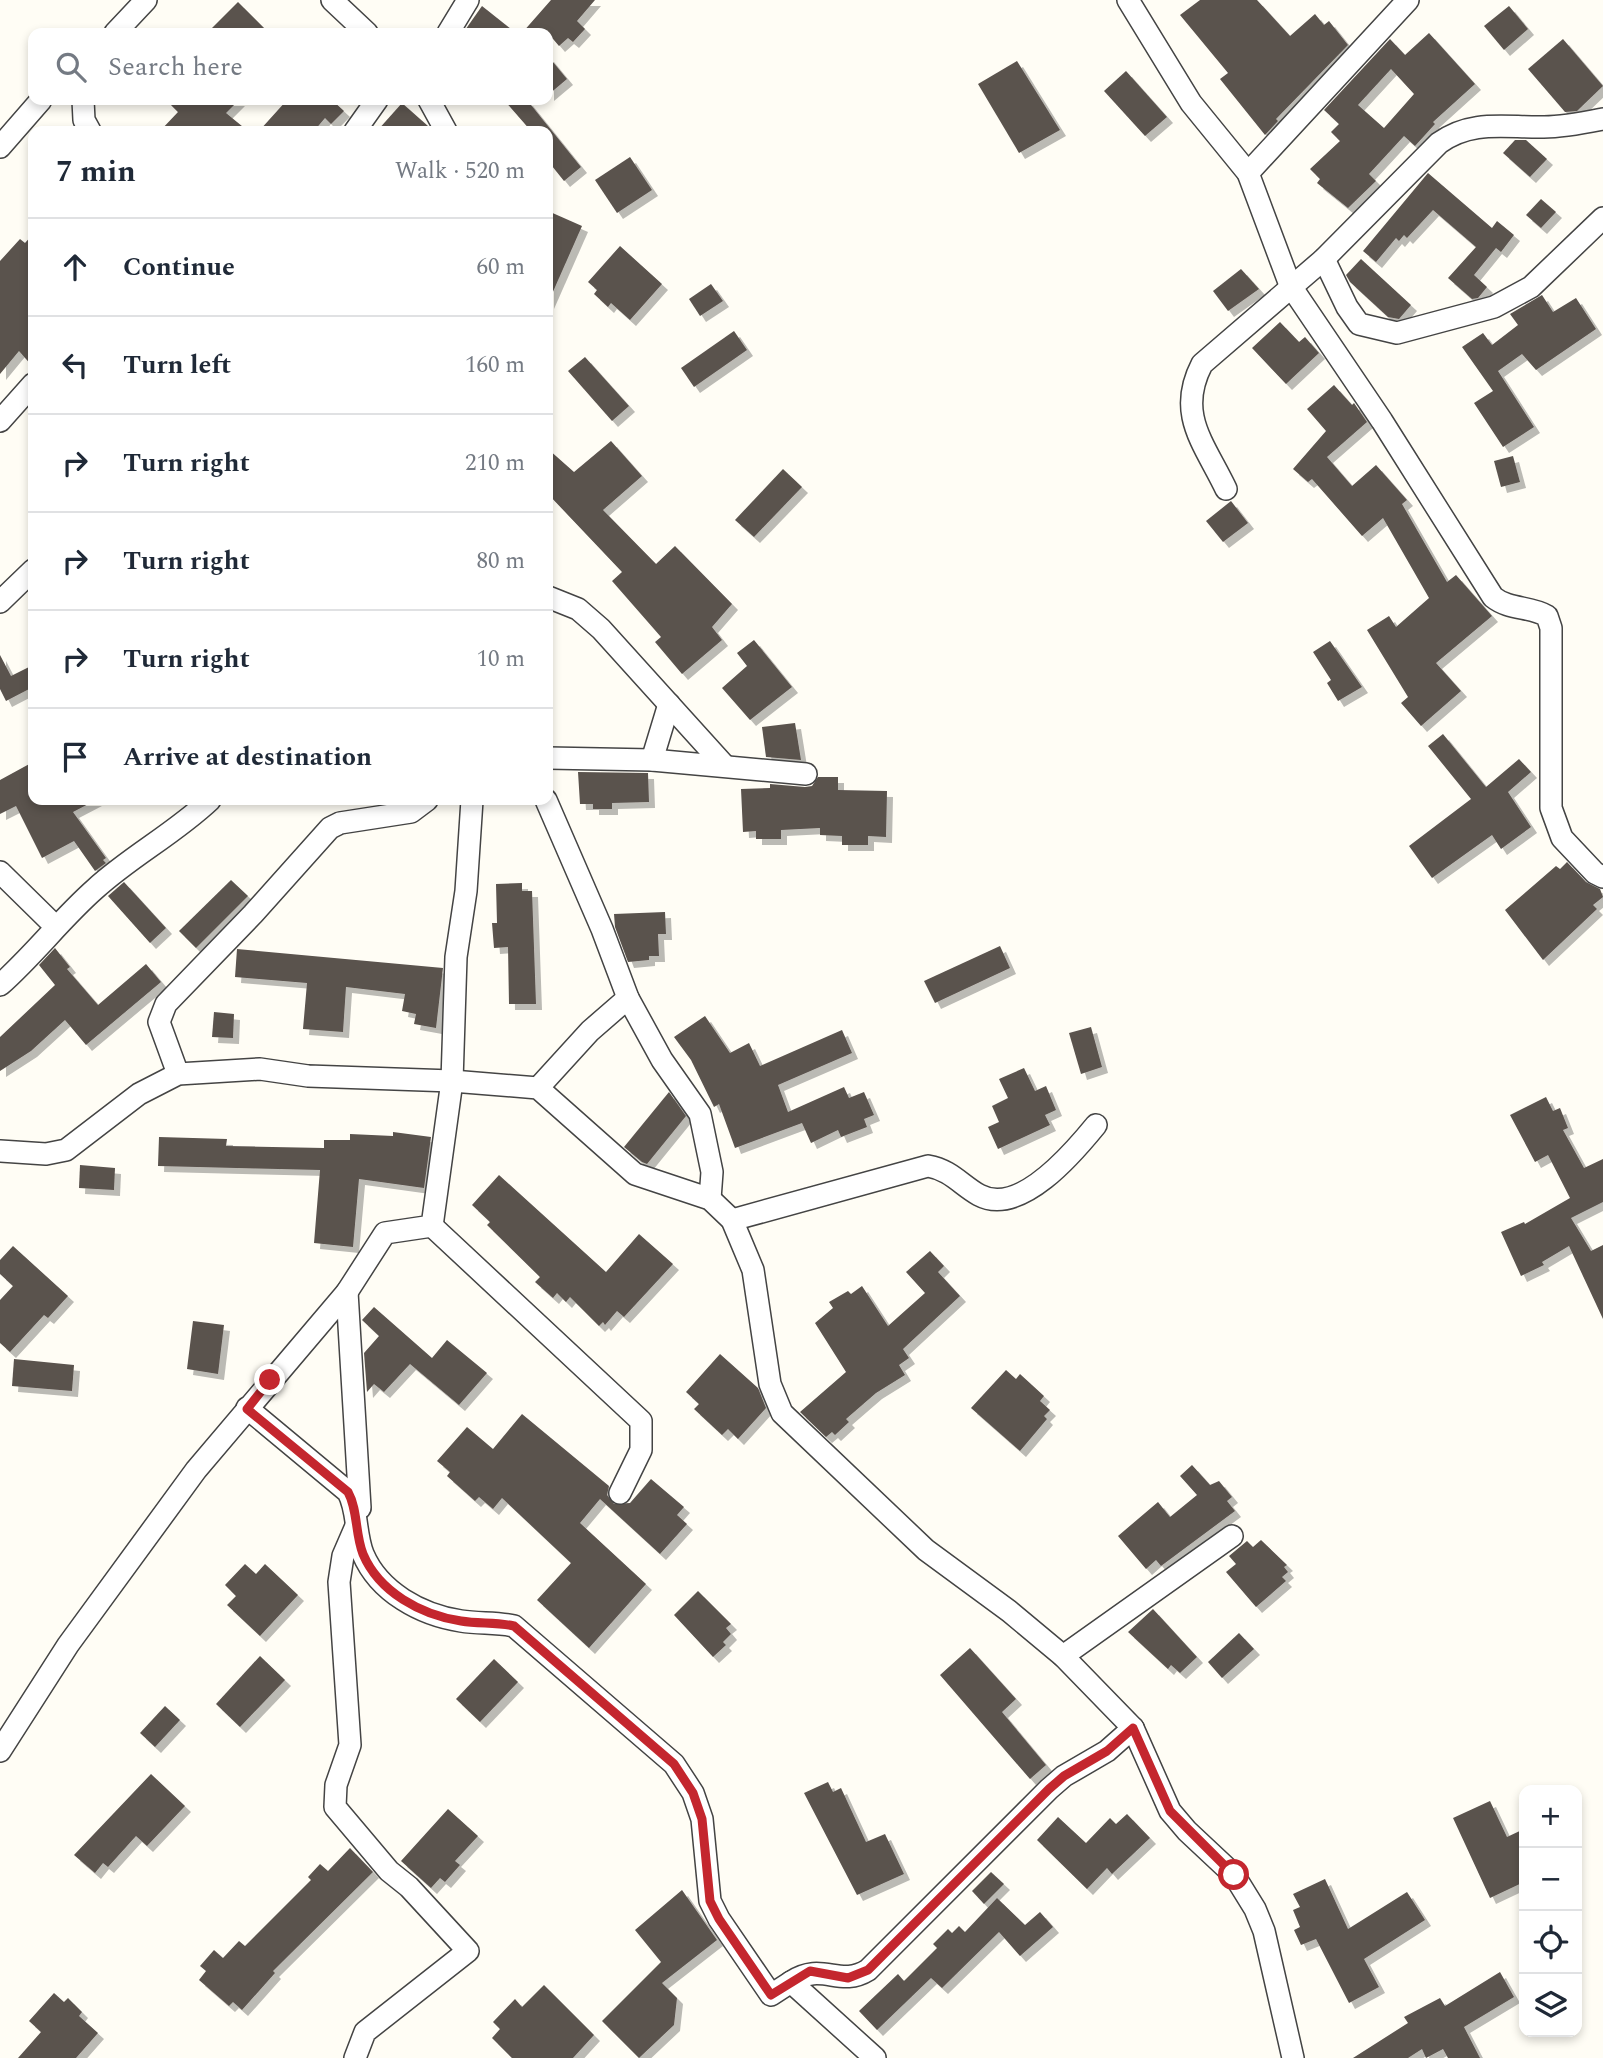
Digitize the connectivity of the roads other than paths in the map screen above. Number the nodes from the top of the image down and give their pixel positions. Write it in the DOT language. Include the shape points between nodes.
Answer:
graph roads {
  1 [pos="146,0"];
  2 [pos="332,0"];
  3 [pos="468,0"];
  4 [pos="1128,0"];
  5 [pos="1408,0"];
  6 [pos="120,28"];
  7 [pos="362,28"];
  8 [pos="451,28"];
  9 [pos="37,105"];
  10 [pos="83,105"];
  11 [pos="373,105"];
  12 [pos="432,105"];
  13 [pos="1603,118"];
  14 [pos="87,126"];
  15 [pos="359,126"];
  16 [pos="443,126"];
  17 [pos="0,147"];
  18 [pos="1248,173"];
  19 [pos="1602,222"];
  20 [pos="1324,259"];
  21 [pos="1290,285"];
  22 [pos="28,390"];
  23 [pos="0,421"];
  24 [pos="1226,489"];
  25 [pos="28,575"];
  26 [pos="553,599"];
  27 [pos="0,602"];
  28 [pos="669,704"];
  29 [pos="553,758"];
  30 [pos="652,760"];
  31 [pos="724,765"];
  32 [pos="806,774"];
  33 [pos="205,805"];
  34 [pos="420,805"];
  35 [pos="472,805"];
  36 [pos="548,805"];
  37 [pos="0,872"];
  38 [pos="1603,877"];
  39 [pos="55,926"];
  40 [pos="0,985"];
  41 [pos="628,998"];
  42 [pos="178,1074"];
  43 [pos="452,1081"];
  44 [pos="538,1088"];
  45 [pos="1096,1125"];
  46 [pos="0,1151"];
  47 [pos="710,1199"];
  48 [pos="732,1220"];
  49 [pos="432,1226"];
  50 [pos="347,1292"];
  51 [pos="247,1409"];
  52 [pos="620,1493"];
  53 [pos="356,1526"];
  54 [pos="1232,1536"];
  55 [pos="362,1552"];
  56 [pos="1063,1656"];
  57 [pos="1133,1728"];
  58 [pos="3,1743"];
  59 [pos="791,1982"];
  60 [pos="355,2058"];
  61 [pos="875,2058"];
  62 [pos="1293,2058"];
  1 -- 6 [label="street"];
  2 -- 7 [label="street"];
  3 -- 8 [label="street"];
  4 -- 18 [label="street" via="1191,103"];
  5 -- 18 [label="street"];
  9 -- 17 [label="street"];
  10 -- 14 [label="street"];
  11 -- 15 [label="street"];
  12 -- 16 [label="street"];
  13 -- 20 [label="street" via="1546,127 1477,125 1454,132"];
  18 -- 21 [label="street"];
  19 -- 20 [label="street" via="1531,287 1494,307 1397,333 1359,324"];
  20 -- 21 [label="street"];
  21 -- 24 [label="street" via="1202,364 1191,386 1190,414"];
  21 -- 38 [label="street" via="1493,597 1503,605 1547,616 1551,628 1551,808 1562,838"];
  22 -- 23 [label="street"];
  25 -- 27 [label="street"];
  26 -- 28 [label="street" via="579,609"];
  28 -- 30 [label="street"];
  28 -- 31 [label="street"];
  29 -- 30 [label="street"];
  30 -- 31 [label="street"];
  31 -- 32 [label="street"];
  33 -- 39 [label="street" via="183,826 116,870"];
  34 -- 42 [label="street" via="411,812 330,828 166,1004 159,1022"];
  35 -- 43 [label="street" via="456,957"];
  36 -- 41 [label="street"];
  37 -- 39 [label="street"];
  39 -- 40 [label="street"];
  41 -- 44 [label="street" via="590,1031"];
  41 -- 47 [label="street" via="699,1114 710,1162"];
  42 -- 43 [label="street" via="260,1069 308,1076"];
  42 -- 46 [label="street" via="139,1094 66,1150 46,1154"];
  43 -- 44 [label="street"];
  43 -- 49 [label="street"];
  44 -- 47 [label="street" via="635,1174"];
  45 -- 48 [label="street" via="1048,1176 993,1200 941,1168 928,1167"];
  47 -- 48 [label="street"];
  48 -- 56 [label="street" via="753,1270 769,1384 782,1413 926,1550"];
  49 -- 50 [label="street" via="385,1233"];
  49 -- 52 [label="street" via="641,1421 641,1450"];
  50 -- 51 [label="street"];
  50 -- 55 [label="street"];
  51 -- 53 [label="street" via="348,1492"];
  51 -- 58 [label="street" via="196,1470 68,1645"];
  53 -- 55 [label="street"];
  53 -- 60 [label="street" via="343,1556 339,1582 350,1745 336,1785 335,1807 389,1871 468,1951 365,2032"];
  54 -- 56 [label="street"];
  55 -- 59 [label="street" via="371,1569 403,1600 462,1621 514,1626 674,1764 693,1793 702,1819 710,1901 719,1919 771,1995"];
  56 -- 57 [label="street"];
  57 -- 59 [label="street" via="1049,1789 868,1970 848,1978 810,1971"];
  57 -- 62 [label="street" via="1170,1811 1234,1875 1255,1909"];
  59 -- 61 [label="street"];
}
